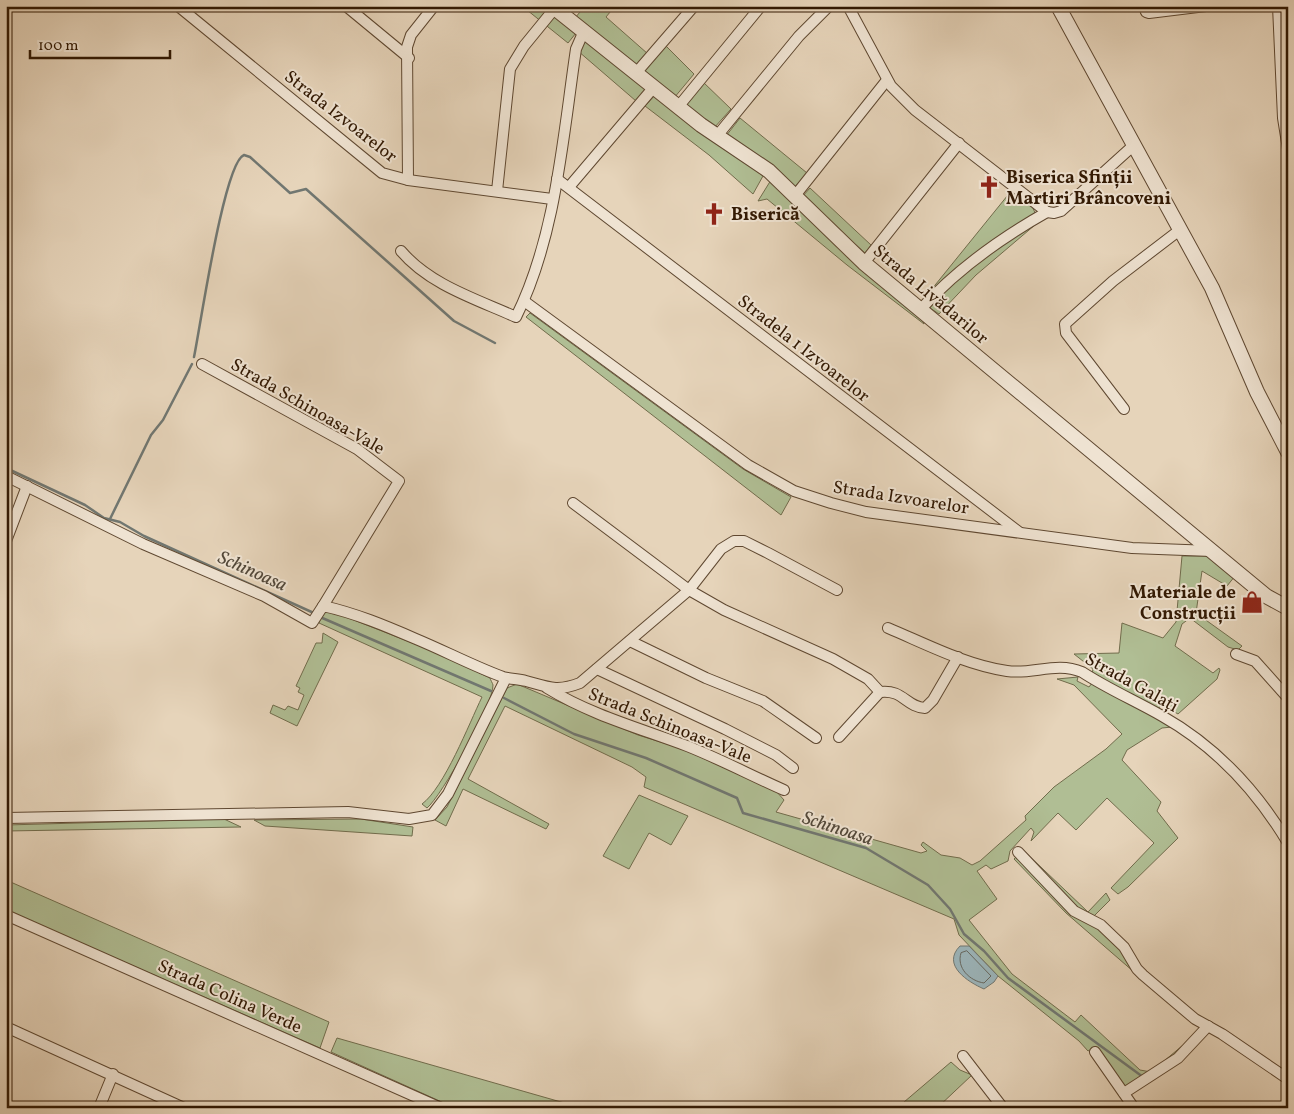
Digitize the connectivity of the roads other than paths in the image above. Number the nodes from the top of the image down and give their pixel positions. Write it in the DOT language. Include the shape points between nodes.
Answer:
graph roads {
  1 [pos="178,6"];
  2 [pos="346,6"];
  3 [pos="434,6"];
  4 [pos="694,6"];
  5 [pos="761,6"];
  6 [pos="829,6"];
  7 [pos="848,6"];
  8 [pos="1058,6"];
  9 [pos="1144,6"];
  10 [pos="1206,6"];
  11 [pos="1278,6"];
  12 [pos="553,7"];
  13 [pos="583,32"];
  14 [pos="409,58"];
  15 [pos="636,73"];
  16 [pos="888,80"];
  17 [pos="654,88"];
  18 [pos="678,106"];
  19 [pos="717,136"];
  20 [pos="959,143"];
  21 [pos="1134,145"];
  22 [pos="1288,148"];
  23 [pos="557,179"];
  24 [pos="408,180"];
  25 [pos="569,187"];
  26 [pos="497,191"];
  27 [pos="794,196"];
  28 [pos="552,199"];
  29 [pos="1047,212"];
  30 [pos="1181,229"];
  31 [pos="401,251"];
  32 [pos="864,263"];
  33 [pos="524,301"];
  34 [pos="920,310"];
  35 [pos="202,364"];
  36 [pos="1124,409"];
  37 [pos="1288,452"];
  38 [pos="6,476"];
  39 [pos="27,486"];
  40 [pos="573,503"];
  41 [pos="1020,533"];
  42 [pos="6,541"];
  43 [pos="1213,551"];
  44 [pos="689,590"];
  45 [pos="837,590"];
  46 [pos="1288,608"];
  47 [pos="321,609"];
  48 [pos="888,628"];
  49 [pos="630,641"];
  50 [pos="1236,654"];
  51 [pos="958,657"];
  52 [pos="597,669"];
  53 [pos="506,678"];
  54 [pos="546,688"];
  55 [pos="880,692"];
  56 [pos="1288,698"];
  57 [pos="839,737"];
  58 [pos="816,738"];
  59 [pos="793,768"];
  60 [pos="784,790"];
  61 [pos="6,818"];
  62 [pos="1288,843"];
  63 [pos="1018,852"];
  64 [pos="6,915"];
  65 [pos="1208,1026"];
  66 [pos="6,1027"];
  67 [pos="1095,1052"];
  68 [pos="963,1056"];
  69 [pos="113,1074"];
  70 [pos="1288,1079"];
  71 [pos="1124,1093"];
  72 [pos="99,1108"];
  73 [pos="184,1108"];
  74 [pos="441,1108"];
  75 [pos="1003,1108"];
  76 [pos="1134,1108"];
  1 -- 24 [label="street, Strada Izvoarelor" via="376,169"];
  2 -- 14 [label="street"];
  3 -- 14 [label="street" via="411,35 407,47"];
  4 -- 15 [label="street"];
  5 -- 18 [label="street"];
  6 -- 19 [label="street" via="799,36"];
  7 -- 16 [label="street"];
  8 -- 21 [label="street"];
  9 -- 10 [label="street" via="1150,13"];
  11 -- 22 [label="street" via="1283,118"];
  12 -- 13 [label="street, Strada Livădarilor"];
  12 -- 26 [label="street" via="510,69"];
  13 -- 15 [label="street, Strada Livădarilor"];
  13 -- 23 [label="street" via="576,49"];
  14 -- 24 [label="street"];
  15 -- 17 [label="street, Strada Livădarilor"];
  16 -- 20 [label="street" via="915,110"];
  16 -- 27 [label="street"];
  17 -- 18 [label="street, Strada Livădarilor"];
  17 -- 25 [label="street"];
  18 -- 19 [label="street, Strada Livădarilor"];
  19 -- 27 [label="street, Strada Livădarilor" via="769,171"];
  20 -- 29 [label="street"];
  20 -- 32 [label="street"];
  21 -- 29 [label="street" via="1061,211"];
  21 -- 30 [label="street"];
  23 -- 25 [label="street, Stradela 1 Izvoarelor"];
  23 -- 28 [label="street"];
  24 -- 26 [label="street, Strada Izvoarelor"];
  25 -- 41 [label="street, Stradela 1 Izvoarelor"];
  26 -- 28 [label="street, Strada Izvoarelor"];
  27 -- 32 [label="street, Strada Livădarilor"];
  28 -- 33 [label="street" via="546,231"];
  29 -- 34 [label="street" via="1011,232 943,286"];
  30 -- 36 [label="street" via="1113,281 1069,320 1064,329"];
  30 -- 37 [label="street"];
  31 -- 33 [label="street" via="413,265 435,281 516,317"];
  32 -- 34 [label="street, Strada Livădarilor"];
  33 -- 41 [label="street, Strada Izvoarelor" via="748,465 794,491 866,512"];
  34 -- 43 [label="street, Strada Livădarilor"];
  35 -- 47 [label="street, Strada Schinoasa-Vale" via="357,450 398,481"];
  38 -- 39 [label="street, Strada Schinoasa-Vale"];
  39 -- 42 [label="street"];
  39 -- 47 [label="street, Strada Schinoasa-Vale" via="143,544 264,596 312,623"];
  40 -- 44 [label="street"];
  41 -- 43 [label="street, Strada Izvoarelor" via="1132,548"];
  43 -- 46 [label="street, Strada Livădarilor" via="1266,596"];
  44 -- 45 [label="street, Strada Schinoasa-Vale" via="721,549 734,541 744,541"];
  44 -- 49 [label="street, Strada Schinoasa-Vale"];
  44 -- 55 [label="street" via="724,610 833,659 868,679"];
  47 -- 53 [label="street, Strada Schinoasa-Vale" via="346,612 390,628"];
  48 -- 51 [label="street, Strada Galați"];
  49 -- 52 [label="street, Strada Schinoasa-Vale"];
  49 -- 58 [label="street" via="763,701"];
  50 -- 56 [label="street" via="1256,661"];
  51 -- 55 [label="street" via="925,708 894,692"];
  51 -- 62 [label="street, Strada Galați" via="1010,671 1071,667 1162,716 1234,772 1263,805"];
  52 -- 54 [label="street, Strada Schinoasa-Vale" via="580,683 565,689"];
  52 -- 59 [label="street, Strada Schinoasa-Vale" via="725,729 776,755"];
  53 -- 54 [label="street, Strada Schinoasa-Vale"];
  53 -- 61 [label="street" via="448,794 437,810 424,818 348,812"];
  54 -- 60 [label="street, Strada Schinoasa-Vale" via="567,701 688,747"];
  55 -- 57 [label="street"];
  63 -- 65 [label="street" via="1074,911 1101,925 1124,947 1136,970"];
  64 -- 74 [label="street, Strada Colina Verde"];
  65 -- 70 [label="street"];
  65 -- 71 [label="street" via="1178,1058"];
  66 -- 69 [label="street"];
  67 -- 71 [label="street"];
  68 -- 75 [label="street"];
  69 -- 72 [label="street"];
  69 -- 73 [label="street"];
  71 -- 76 [label="street"];
}
